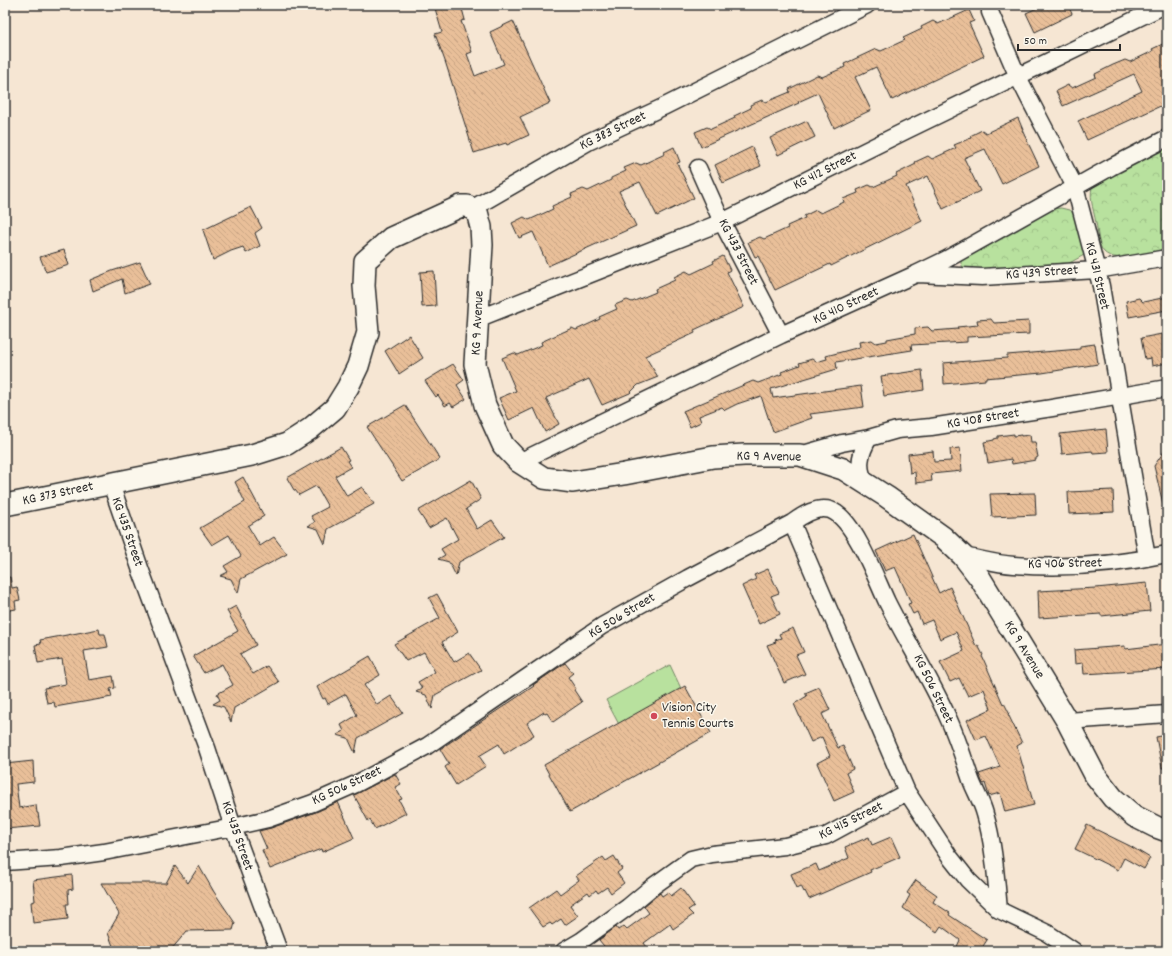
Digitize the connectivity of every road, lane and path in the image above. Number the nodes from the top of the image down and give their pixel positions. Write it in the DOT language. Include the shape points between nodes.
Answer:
graph roads {
  1 [pos="867,5"];
  2 [pos="1165,5"];
  3 [pos="990,12"];
  4 [pos="1018,77"];
  5 [pos="1167,138"];
  6 [pos="698,168"];
  7 [pos="1075,187"];
  8 [pos="473,208"];
  9 [pos="722,222"];
  10 [pos="1167,258"];
  11 [pos="365,261"];
  12 [pos="1097,270"];
  13 [pos="916,274"];
  14 [pos="477,319"];
  15 [pos="781,335"];
  16 [pos="1167,388"];
  17 [pos="1119,396"];
  18 [pos="869,438"];
  19 [pos="800,455"];
  20 [pos="519,462"];
  21 [pos="866,483"];
  22 [pos="111,484"];
  23 [pos="5,506"];
  24 [pos="792,523"];
  25 [pos="1167,554"];
  26 [pos="963,556"];
  27 [pos="1147,558"];
  28 [pos="1167,714"];
  29 [pos="1068,722"];
  30 [pos="907,792"];
  31 [pos="233,827"];
  32 [pos="1167,830"];
  33 [pos="5,862"];
  34 [pos="999,910"];
  35 [pos="279,951"];
  36 [pos="564,951"];
  37 [pos="1074,951"];
  1 -- 8 [label="street, KG 383 Street" via="588,142"];
  2 -- 4 [label="street, KG 412 Street"];
  3 -- 4 [label="street, KG 431 Street"];
  4 -- 7 [label="street, KG 431 Street"];
  4 -- 9 [label="street, KG 412 Street"];
  5 -- 7 [label="street, KG 410 Street"];
  6 -- 9 [label="street, KG 433 Street"];
  7 -- 12 [label="street, KG 431 Street"];
  7 -- 13 [label="street, KG 410 Street"];
  8 -- 11 [label="main road, KG 383 Street" via="461,206 392,238"];
  8 -- 14 [label="main road, KG 9 Avenue" via="479,216 482,239"];
  9 -- 14 [label="street, KG 412 Street"];
  9 -- 15 [label="street, KG 433 Street"];
  10 -- 12 [label="street, KG 439 Street"];
  11 -- 22 [label="main road, KG 435 Street" via="364,286 368,332 358,366 335,408 287,444 252,456"];
  12 -- 13 [label="street, KG 439 Street" via="982,277"];
  12 -- 17 [label="street, KG 431 Street"];
  13 -- 15 [label="street, KG 410 Street"];
  14 -- 20 [label="main road, KG 9 Avenue" via="476,364 485,405 503,445"];
  15 -- 20 [label="street, KG 410 Street"];
  16 -- 17 [label="street, KG 408 Street"];
  17 -- 18 [label="street, KG 408 Street" via="931,427 897,430"];
  17 -- 27 [label="street, KG 431 Street"];
  18 -- 19 [label="street, KG 408 Street"];
  18 -- 21 [label="street" via="862,450 860,464 861,475"];
  19 -- 20 [label="main road, KG 9 Avenue" via="713,457 573,482 544,478"];
  19 -- 21 [label="main road, KG 9 Avenue" via="843,469"];
  21 -- 26 [label="main road, KG 9 Avenue" via="943,537"];
  22 -- 23 [label="main road, KG 373 Street"];
  22 -- 31 [label="street, KG 435 Street"];
  24 -- 30 [label="street"];
  24 -- 31 [label="street, KG 506 Street" via="602,626 427,746 356,784 313,803 268,819"];
  24 -- 34 [label="street, KG 506 Street" via="811,511 830,510 837,513 853,531 949,721 985,813 994,860"];
  25 -- 27 [label="street, KG 406 Street"];
  26 -- 27 [label="street, KG 406 Street" via="1013,565 1046,566 1093,565"];
  26 -- 29 [label="main road, KG 9 Avenue" via="980,578"];
  28 -- 29 [label="street"];
  29 -- 32 [label="main road, KG 9 Avenue" via="1094,775 1113,798 1134,816"];
  30 -- 34 [label="street" via="949,856 968,880"];
  30 -- 36 [label="street, KG 415 Street" via="826,836 785,846 712,854 691,859"];
  31 -- 33 [label="street, KG 506 Street" via="104,852"];
  31 -- 35 [label="street, KG 435 Street"];
  34 -- 37 [label="street" via="1047,933"];
}
